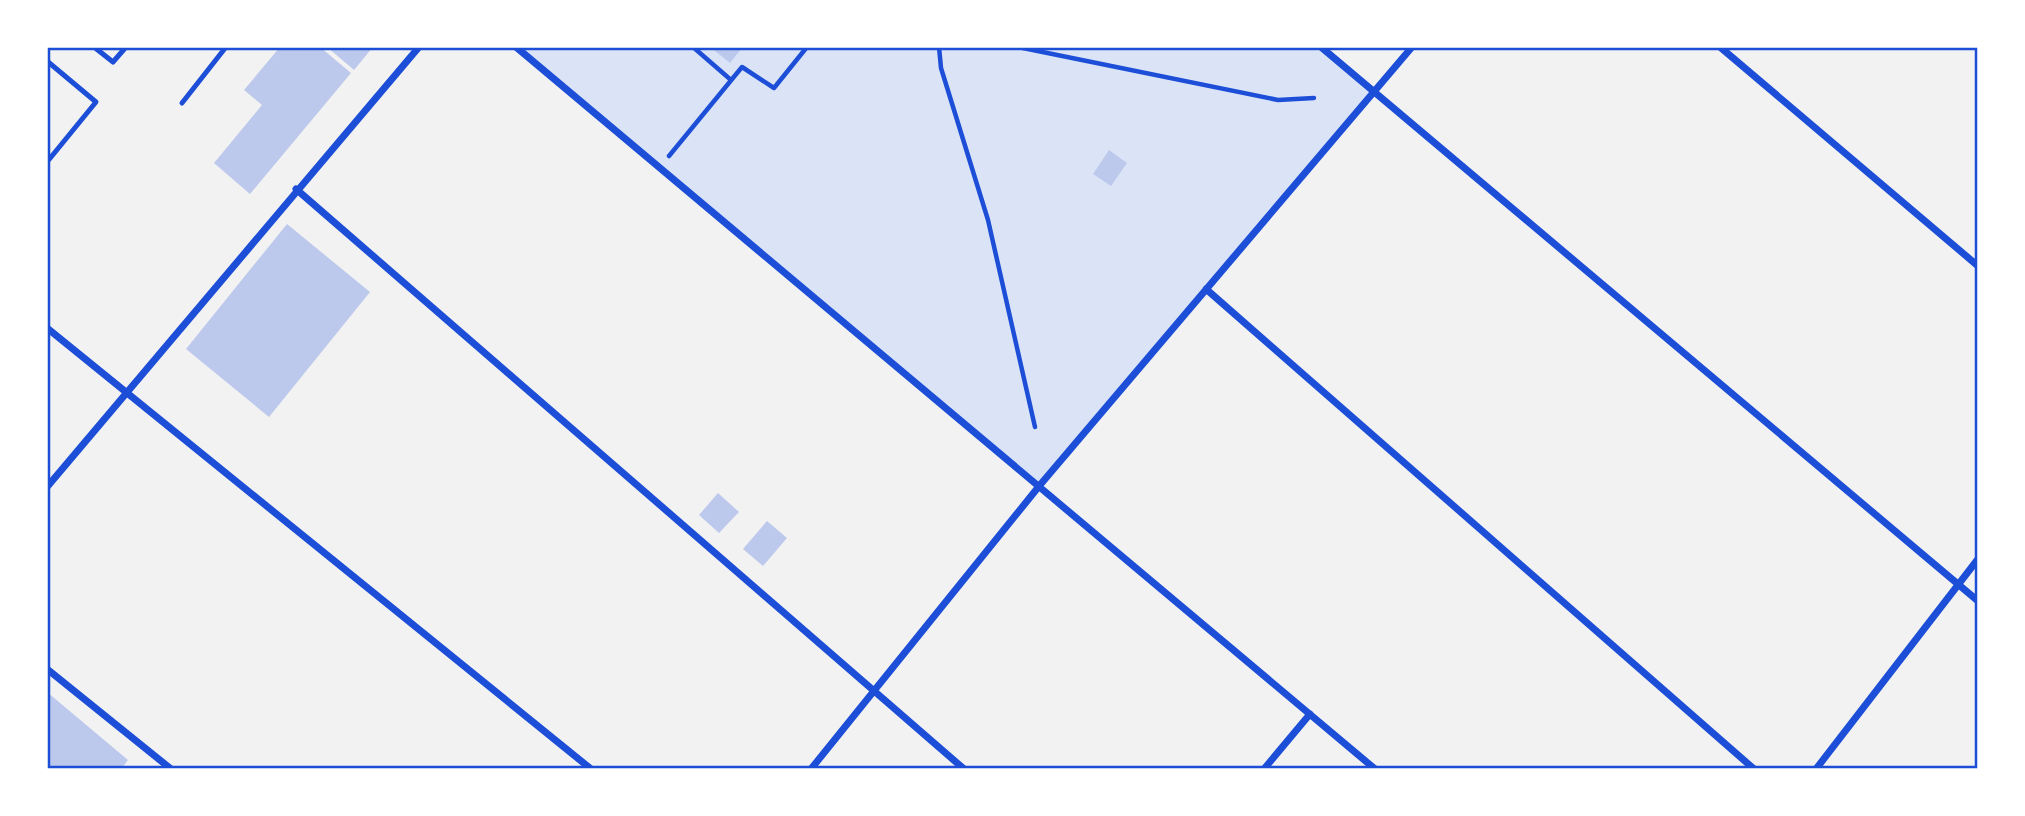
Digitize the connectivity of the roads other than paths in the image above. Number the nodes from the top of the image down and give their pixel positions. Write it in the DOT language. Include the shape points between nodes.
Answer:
graph roads {
  1 [pos="94,47"];
  2 [pos="126,47"];
  3 [pos="226,47"];
  4 [pos="419,47"];
  5 [pos="516,47"];
  6 [pos="1321,47"];
  7 [pos="1412,47"];
  8 [pos="1720,47"];
  9 [pos="47,61"];
  10 [pos="1373,91"];
  11 [pos="182,103"];
  12 [pos="47,162"];
  13 [pos="296,189"];
  14 [pos="1978,266"];
  15 [pos="1206,289"];
  16 [pos="47,328"];
  17 [pos="127,391"];
  18 [pos="1040,485"];
  19 [pos="47,487"];
  20 [pos="1978,559"];
  21 [pos="1957,583"];
  22 [pos="1978,601"];
  23 [pos="47,669"];
  24 [pos="871,691"];
  25 [pos="1310,714"];
  26 [pos="171,769"];
  27 [pos="591,769"];
  28 [pos="811,769"];
  29 [pos="964,769"];
  30 [pos="1264,769"];
  31 [pos="1375,769"];
  32 [pos="1754,769"];
  33 [pos="1816,769"];
  1 -- 2 [label="lane" via="114,62"];
  3 -- 11 [label="lane"];
  4 -- 13 [label="street"];
  5 -- 18 [label="street"];
  6 -- 10 [label="street"];
  7 -- 10 [label="street"];
  8 -- 14 [label="street"];
  9 -- 12 [label="lane" via="96,103"];
  10 -- 15 [label="street"];
  10 -- 21 [label="street"];
  13 -- 17 [label="street"];
  13 -- 24 [label="street"];
  15 -- 18 [label="street"];
  15 -- 32 [label="street"];
  16 -- 17 [label="street"];
  17 -- 19 [label="street"];
  17 -- 27 [label="street"];
  18 -- 24 [label="street"];
  18 -- 25 [label="street"];
  20 -- 21 [label="street"];
  21 -- 22 [label="street"];
  21 -- 33 [label="street"];
  23 -- 26 [label="street"];
  24 -- 28 [label="street"];
  24 -- 29 [label="street"];
  25 -- 30 [label="street"];
  25 -- 31 [label="street"];
}
